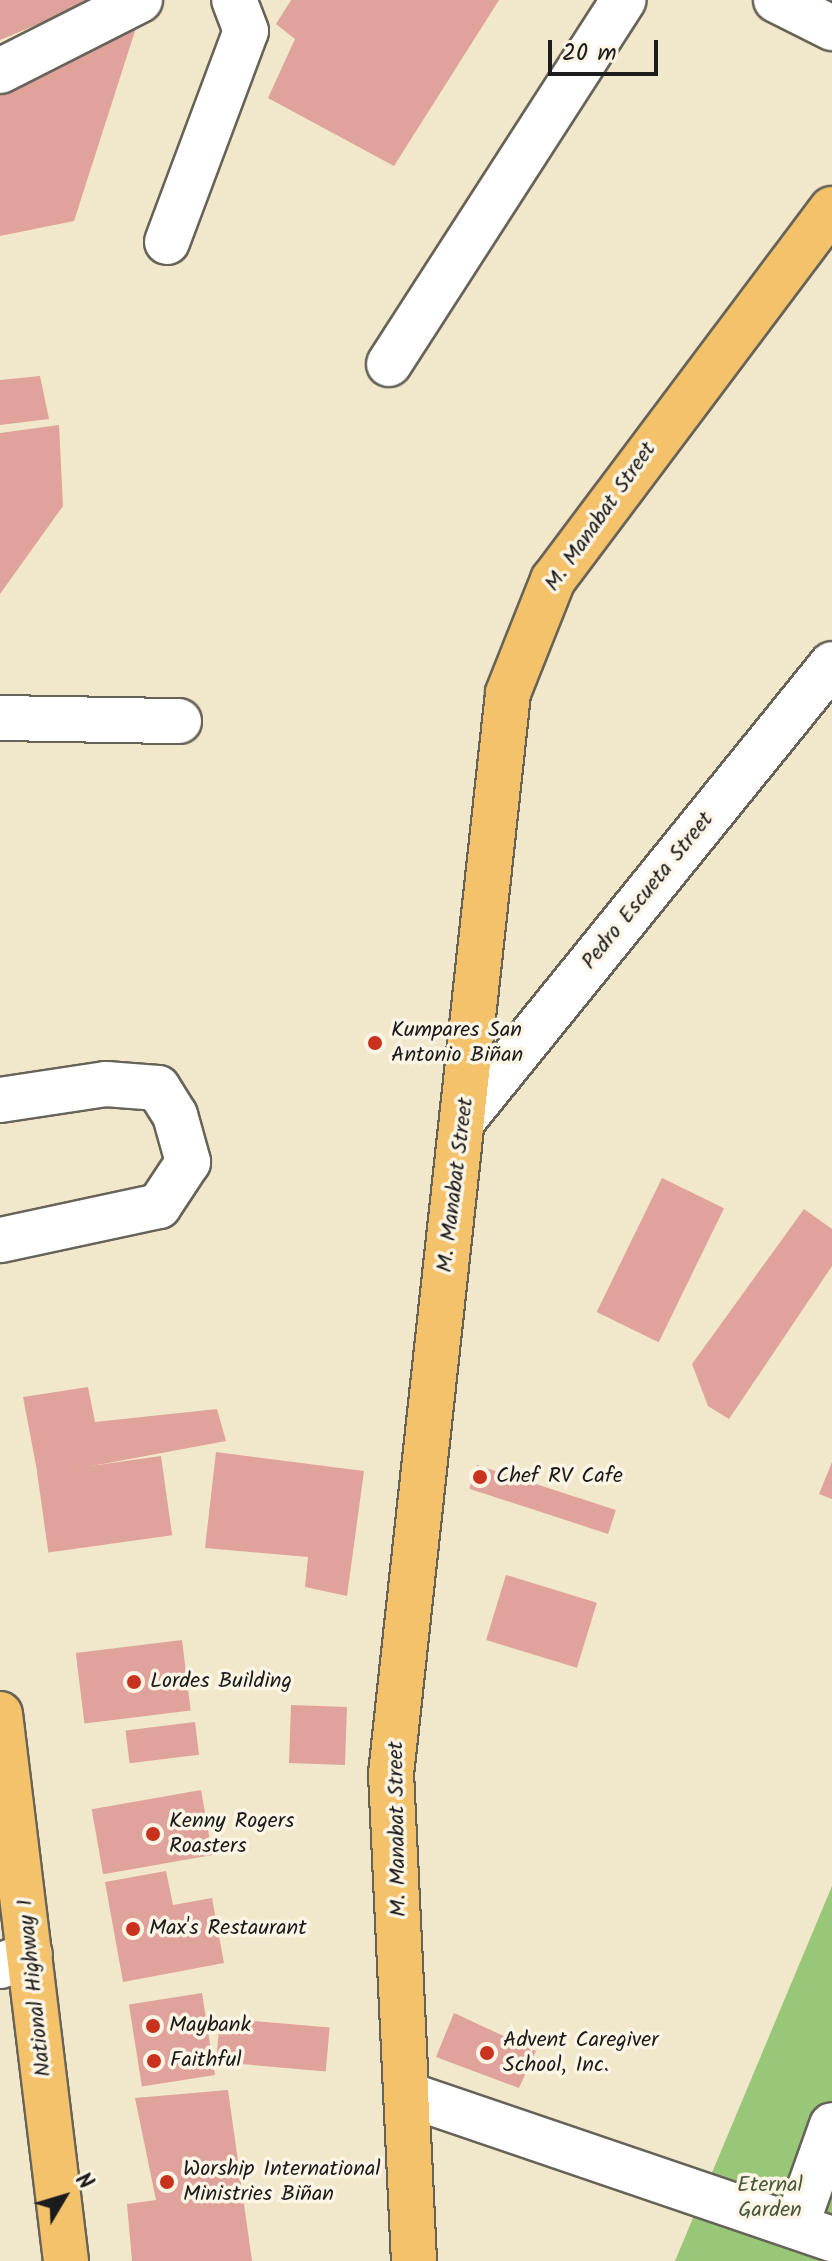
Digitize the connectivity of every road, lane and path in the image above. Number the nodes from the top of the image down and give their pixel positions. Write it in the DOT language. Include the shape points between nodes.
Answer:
graph roads {
  1 [pos="140,0"];
  2 [pos="234,0"];
  3 [pos="624,0"];
  4 [pos="776,0"];
  5 [pos="832,28"];
  6 [pos="0,71"];
  7 [pos="832,209"];
  8 [pos="167,242"];
  9 [pos="389,364"];
  10 [pos="832,664"];
  11 [pos="0,718"];
  12 [pos="179,721"];
  13 [pos="0,1100"];
  14 [pos="464,1119"];
  15 [pos="0,1240"];
  16 [pos="0,1714"];
  17 [pos="10,1861"];
  18 [pos="15,1960"];
  19 [pos="409,2095"];
  20 [pos="832,2125"];
  21 [pos="814,2233"];
  22 [pos="66,2261"];
  23 [pos="414,2261"];
  1 -- 6 [label="street"];
  2 -- 8 [label="street" via="246,31"];
  3 -- 9 [label="street"];
  4 -- 5 [label="street"];
  7 -- 14 [label="main road, M. Manabat Street" via="601,511 553,580 517,657"];
  10 -- 14 [label="street, Pedro Escueta Street"];
  11 -- 12 [label="street"];
  13 -- 15 [label="street" via="106,1084 158,1088 175,1115 188,1162 159,1206"];
  14 -- 19 [label="main road, M. Manabat Street" via="391,1774"];
  16 -- 17 [label="main road, National Highway 1"];
  17 -- 18 [label="main road, National Highway 1"];
  18 -- 22 [label="main road, National Highway 1"];
  19 -- 21 [label="street"];
  19 -- 23 [label="main road, M. Manabat Street"];
  20 -- 21 [label="street"];
}
